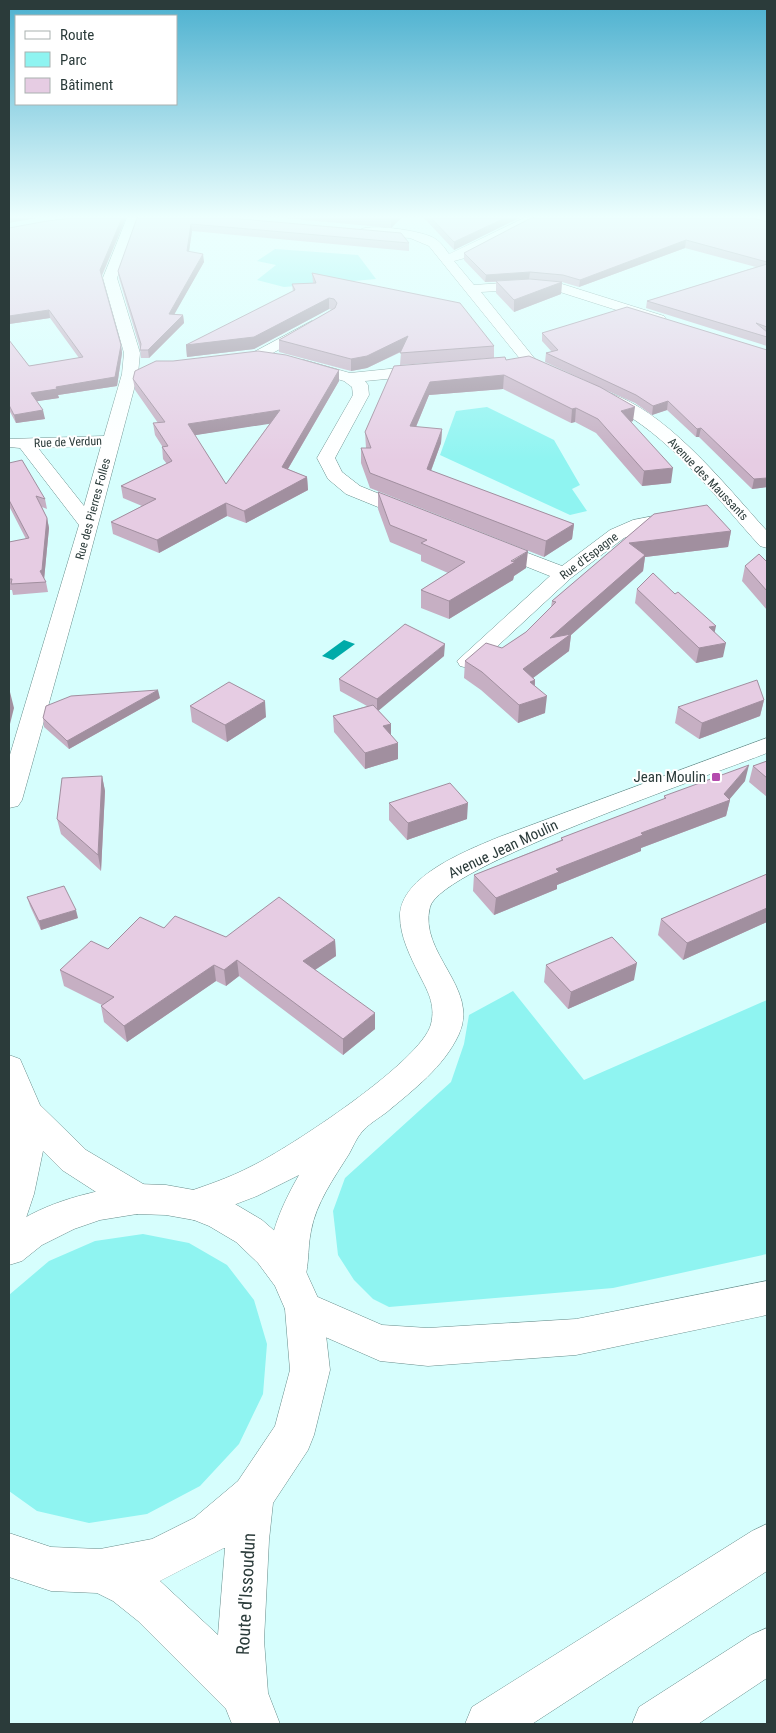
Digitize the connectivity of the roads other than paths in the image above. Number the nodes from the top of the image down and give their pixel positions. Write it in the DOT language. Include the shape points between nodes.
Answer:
graph roads {
  1 [pos="116,299"];
  2 [pos="479,299"];
  3 [pos="597,299"];
  4 [pos="322,320"];
  5 [pos="670,322"];
  6 [pos="530,362"];
  7 [pos="510,364"];
  8 [pos="442,369"];
  9 [pos="350,378"];
  10 [pos="111,440"];
  11 [pos="17,443"];
  12 [pos="719,512"];
  13 [pos="426,520"];
  14 [pos="88,524"];
  15 [pos="472,538"];
  16 [pos="767,542"];
  17 [pos="564,574"];
  18 [pos="468,661"];
  19 [pos="767,745"];
  20 [pos="9,800"];
  21 [pos="16,1088"];
  22 [pos="349,1124"];
  23 [pos="137,1200"];
  24 [pos="194,1205"];
  25 [pos="9,1219"];
  26 [pos="9,1249"];
  27 [pos="297,1292"];
  28 [pos="767,1298"];
  29 [pos="253,1496"];
  30 [pos="767,1546"];
  31 [pos="9,1555"];
  32 [pos="100,1572"];
  33 [pos="767,1651"];
  34 [pos="250,1708"];
  35 [pos="489,1724"];
  36 [pos="656,1724"];
  1 -- 10 [label="main road, Rue des Pierres Folles" via="132,353 140,365"];
  2 -- 6 [label="main road, Avenue des Maussants"];
  3 -- 5 [label="main road"];
  4 -- 9 [label="main road" via="252,355 285,359"];
  6 -- 7 [label="main road"];
  6 -- 12 [label="main road, Avenue des Maussants" via="628,408 661,431 686,454"];
  8 -- 9 [label="main road"];
  9 -- 13 [label="main road" via="360,385 361,395 326,458 334,476 353,490"];
  10 -- 11 [label="main road, Rue de Verdun"];
  10 -- 14 [label="main road, Rue des Pierres Folles"];
  11 -- 14 [label="main road, Rue de Verdun"];
  12 -- 16 [label="main road, Avenue des Maussants"];
  12 -- 17 [label="main road, Rue d'Espagne" via="640,524 616,534"];
  14 -- 20 [label="main road, Rue des Pierres Folles"];
  15 -- 17 [label="main road"];
  17 -- 18 [label="main road, Rue d'Espagne"];
  19 -- 22 [label="main road, Avenue Jean Moulin" via="506,845 450,872 424,892 415,906 416,932 448,1000 446,1028 412,1071"];
  21 -- 23 [label="main road" via="78,1164"];
  21 -- 25 [label="main road" via="24,1154"];
  22 -- 24 [label="main road, Avenue Jean Moulin" via="274,1172"];
  22 -- 27 [label="main road, Avenue Jean Moulin" via="298,1214 290,1243"];
  23 -- 24 [label="main road" via="166,1200"];
  23 -- 26 [label="main road" via="100,1205 64,1216 29,1234"];
  24 -- 27 [label="main road" via="222,1215 249,1231 271,1251"];
  27 -- 28 [label="main road" via="380,1343 428,1348 576,1337"];
  27 -- 29 [label="main road, Avenue Jean Moulin" via="310,1370 294,1435"];
  29 -- 32 [label="main road" via="209,1533 156,1560"];
  29 -- 34 [label="main road, Route d'Issoudun" via="241,1640"];
  30 -- 35 [label="main road"];
  31 -- 32 [label="main road" via="51,1569"];
  32 -- 34 [label="main road, Route d'Issoudun" via="129,1586 154,1605"];
  33 -- 36 [label="main road"];
}
